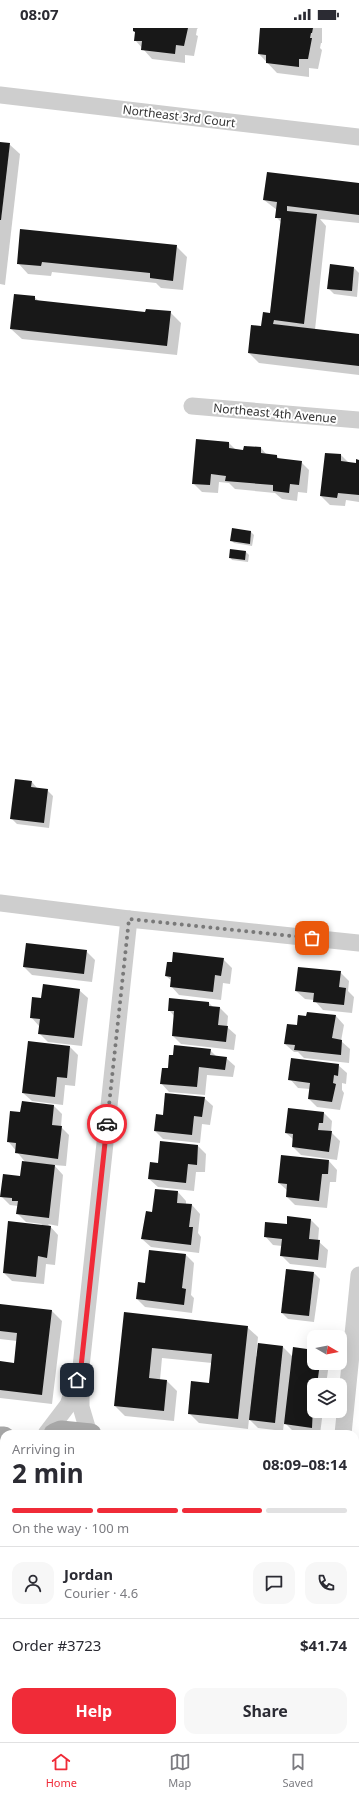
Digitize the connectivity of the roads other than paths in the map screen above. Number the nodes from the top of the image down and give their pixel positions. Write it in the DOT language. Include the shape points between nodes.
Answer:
graph roads {
  1 [pos="0,95"];
  2 [pos="359,137"];
  3 [pos="192,406"];
  4 [pos="359,420"];
  5 [pos="0,903"];
  6 [pos="129,919"];
  7 [pos="359,943"];
  8 [pos="359,1275"];
  9 [pos="81,1367"];
  10 [pos="49,1430"];
  11 [pos="89,1430"];
  12 [pos="343,1430"];
  1 -- 2 [label="street, Northeast 3rd Court"];
  3 -- 4 [label="street, Northeast 4th Avenue"];
  5 -- 6 [label="street"];
  6 -- 7 [label="street"];
  6 -- 9 [label="street"];
  8 -- 12 [label="street"];
  9 -- 10 [label="street" via="68,1405"];
  9 -- 11 [label="street" via="81,1407"];
}
